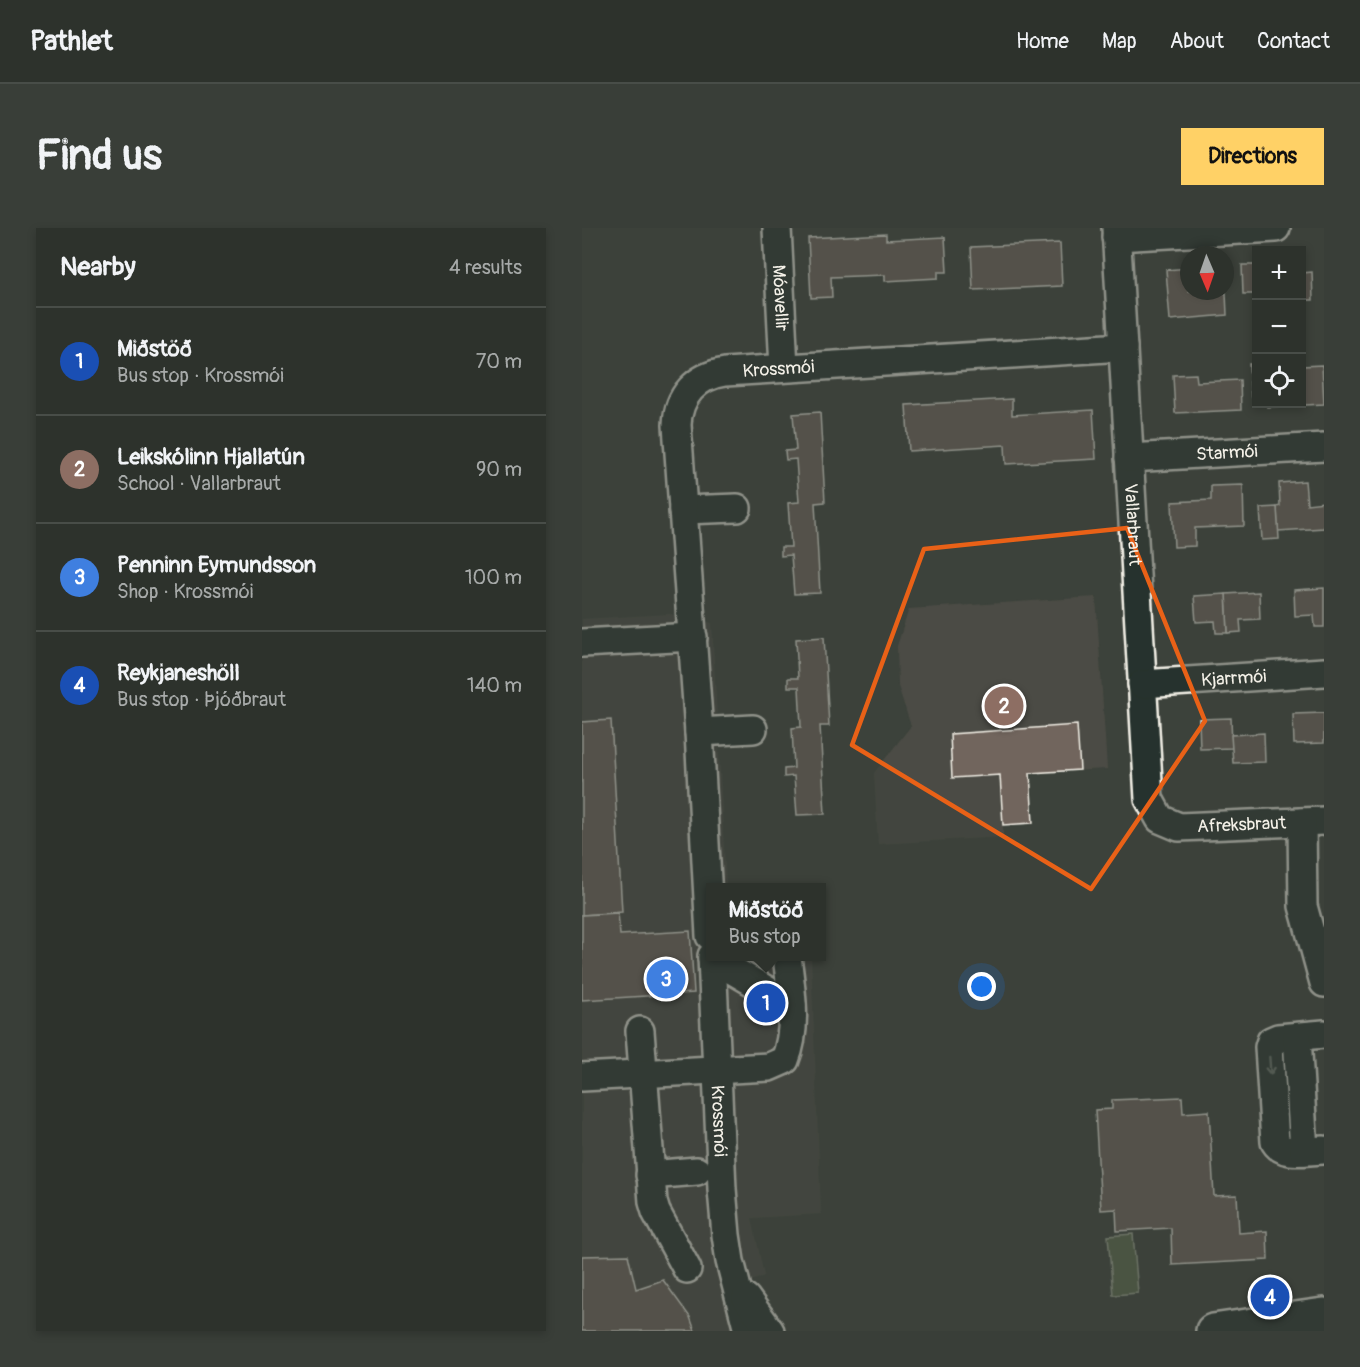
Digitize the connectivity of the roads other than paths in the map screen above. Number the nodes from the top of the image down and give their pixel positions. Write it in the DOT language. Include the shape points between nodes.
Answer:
graph roads {
  1 [pos="777,228"];
  2 [pos="1276,228"];
  3 [pos="1116,232"];
  4 [pos="1123,347"];
  5 [pos="784,368"];
  6 [pos="1324,447"];
  7 [pos="1129,458"];
  8 [pos="737,508"];
  9 [pos="683,510"];
  10 [pos="693,637"];
  11 [pos="582,643"];
  12 [pos="1324,672"];
  13 [pos="1142,684"];
  14 [pos="753,729"];
  15 [pos="699,732"];
  16 [pos="1160,819"];
  17 [pos="1313,821"];
  18 [pos="708,883"];
  19 [pos="712,961"];
  20 [pos="740,961"];
  21 [pos="748,961"];
  22 [pos="1324,983"];
  23 [pos="790,992"];
  24 [pos="640,1031"];
  25 [pos="1324,1034"];
  26 [pos="718,1070"];
  27 [pos="642,1074"];
  28 [pos="582,1077"];
  29 [pos="1314,1150"];
  30 [pos="697,1171"];
  31 [pos="650,1174"];
  32 [pos="687,1269"];
  33 [pos="737,1284"];
  34 [pos="1324,1314"];
  35 [pos="748,1331"];
  36 [pos="770,1331"];
  37 [pos="1214,1331"];
  1 -- 5 [label="street, Móavellir"];
  2 -- 3 [label="street"];
  3 -- 4 [label="street, Vallarbraut"];
  4 -- 5 [label="street, Krossmói"];
  4 -- 7 [label="street, Vallarbraut"];
  5 -- 9 [label="street, Krossmói" via="715,373 697,382 684,397 678,415"];
  6 -- 7 [label="street, Starmói"];
  7 -- 13 [label="street, Vallarbraut"];
  8 -- 9 [label="street"];
  9 -- 10 [label="street, Krossmói"];
  10 -- 11 [label="street"];
  10 -- 15 [label="street, Krossmói"];
  12 -- 13 [label="street, Kjarrmói"];
  13 -- 16 [label="street, Vallarbraut" via="1149,799"];
  14 -- 15 [label="street"];
  15 -- 18 [label="street, Krossmói"];
  16 -- 17 [label="street, Afreksbraut" via="1179,827"];
  17 -- 22 [label="street" via="1303,906"];
  19 -- 26 [label="street, Krossmói"];
  20 -- 23 [label="street"];
  21 -- 23 [label="street"];
  23 -- 26 [label="street" via="791,1046 785,1060 769,1067"];
  24 -- 27 [label="street"];
  25 -- 29 [label="street" via="1297,1037"];
  26 -- 27 [label="street"];
  26 -- 33 [label="street, Krossmói" via="726,1235"];
  27 -- 28 [label="street"];
  27 -- 31 [label="street"];
  30 -- 31 [label="street"];
  31 -- 32 [label="street" via="656,1212"];
  33 -- 35 [label="street, Krossmói"];
  33 -- 36 [label="street, Krossmói"];
  34 -- 37 [label="main road"];
}
